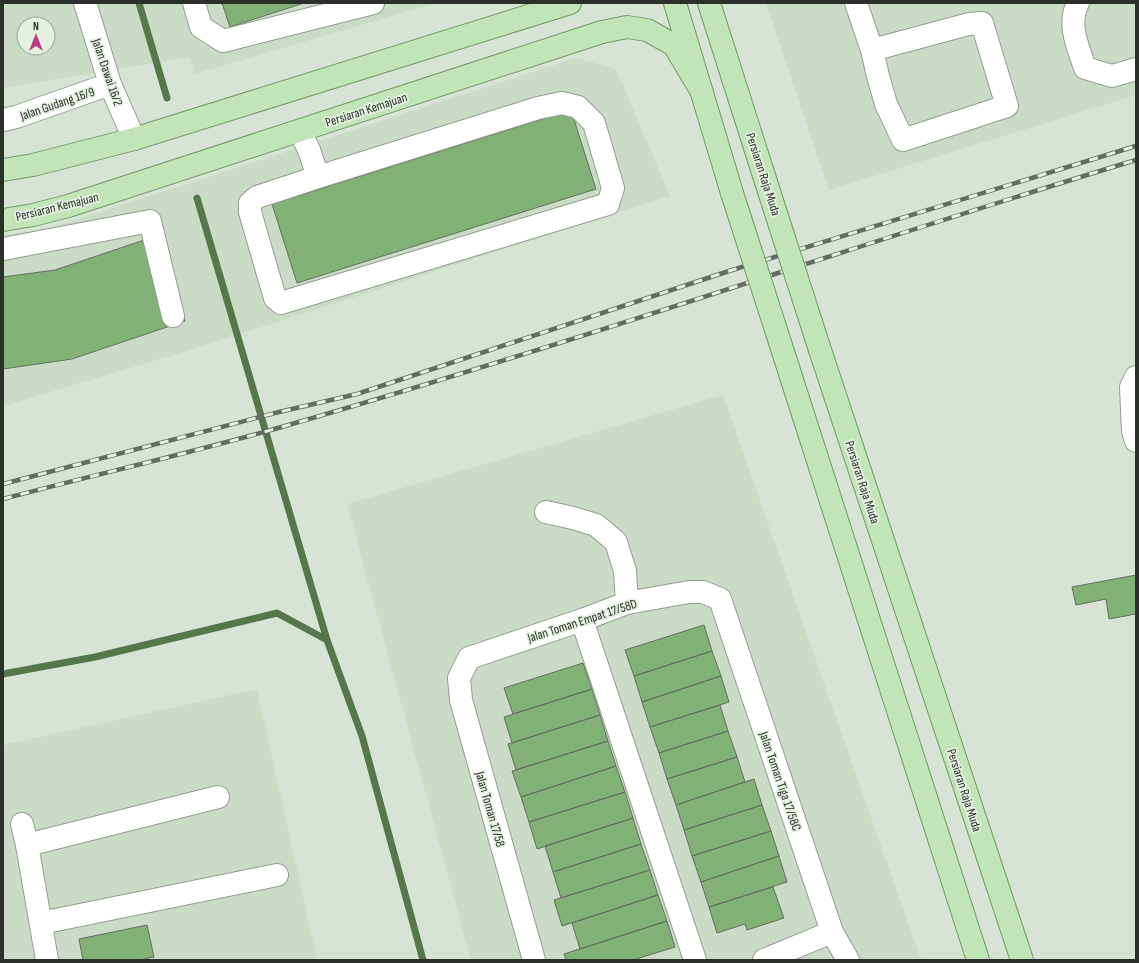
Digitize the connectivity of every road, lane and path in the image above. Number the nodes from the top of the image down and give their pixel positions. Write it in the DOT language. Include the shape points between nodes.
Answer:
graph roads {
  1 [pos="85,3"];
  2 [pos="194,3"];
  3 [pos="373,3"];
  4 [pos="570,3"];
  5 [pos="675,3"];
  6 [pos="709,3"];
  7 [pos="856,3"];
  8 [pos="1078,3"];
  9 [pos="872,50"];
  10 [pos="1136,69"];
  11 [pos="110,84"];
  12 [pos="702,92"];
  13 [pos="3,120"];
  14 [pos="300,130"];
  15 [pos="134,140"];
  16 [pos="3,170"];
  17 [pos="318,177"];
  18 [pos="3,220"];
  19 [pos="3,249"];
  20 [pos="173,316"];
  21 [pos="1136,376"];
  22 [pos="1136,440"];
  23 [pos="546,512"];
  24 [pos="720,599"];
  25 [pos="627,603"];
  26 [pos="582,620"];
  27 [pos="469,658"];
  28 [pos="218,797"];
  29 [pos="22,824"];
  30 [pos="27,845"];
  31 [pos="277,875"];
  32 [pos="41,923"];
  33 [pos="832,932"];
  34 [pos="47,960"];
  35 [pos="534,960"];
  36 [pos="694,960"];
  37 [pos="764,960"];
  38 [pos="848,960"];
  39 [pos="978,960"];
  40 [pos="1022,960"];
  1 -- 11 [label="street, Jalan Dawai 16/2"];
  2 -- 3 [label="street" via="201,27 223,41"];
  4 -- 15 [label="main road"];
  5 -- 12 [label="main road"];
  6 -- 40 [label="main road, Persiaran Raja Muda, bridge" via="820,350"];
  7 -- 9 [label="street"];
  8 -- 10 [label="street" via="1074,11 1073,31 1085,68 1112,76"];
  9 -- 9 [label="street" via="969,24 982,23 1007,106 903,140 886,104"];
  11 -- 13 [label="street, Jalan Gudang 16/9"];
  11 -- 15 [label="street, Jalan Dawai 16/2"];
  12 -- 14 [label="main road, Persiaran Kemajuan" via="674,45 647,30 627,27 602,32"];
  12 -- 39 [label="main road, bridge" via="732,193"];
  14 -- 17 [label="street"];
  14 -- 18 [label="main road, Persiaran Kemajuan" via="68,206"];
  15 -- 16 [label="main road"];
  17 -- 17 [label="street" via="538,108 562,103 578,107 594,123 613,188 608,204 281,303 275,298 250,212 250,203 257,197"];
  19 -- 20 [label="street" via="150,221"];
  21 -- 22 [label="street" via="1131,387 1133,431"];
  23 -- 25 [label="street" via="596,525 616,542 625,570"];
  24 -- 25 [label="street, Jalan Toman Empat 17/58D" via="703,592 689,592"];
  24 -- 33 [label="street, Jalan Toman Tiga 17/58C"];
  25 -- 26 [label="street, Jalan Toman Empat 17/58D"];
  26 -- 27 [label="street, Jalan Toman Empat 17/58D"];
  26 -- 36 [label="street"];
  27 -- 35 [label="street, Jalan Toman 17/58" via="459,678 461,700"];
  28 -- 30 [label="street"];
  29 -- 30 [label="street"];
  30 -- 32 [label="street"];
  31 -- 32 [label="street"];
  32 -- 34 [label="street"];
  33 -- 37 [label="street"];
  33 -- 38 [label="street, Jalan Toman Tiga 17/58C"];
}
